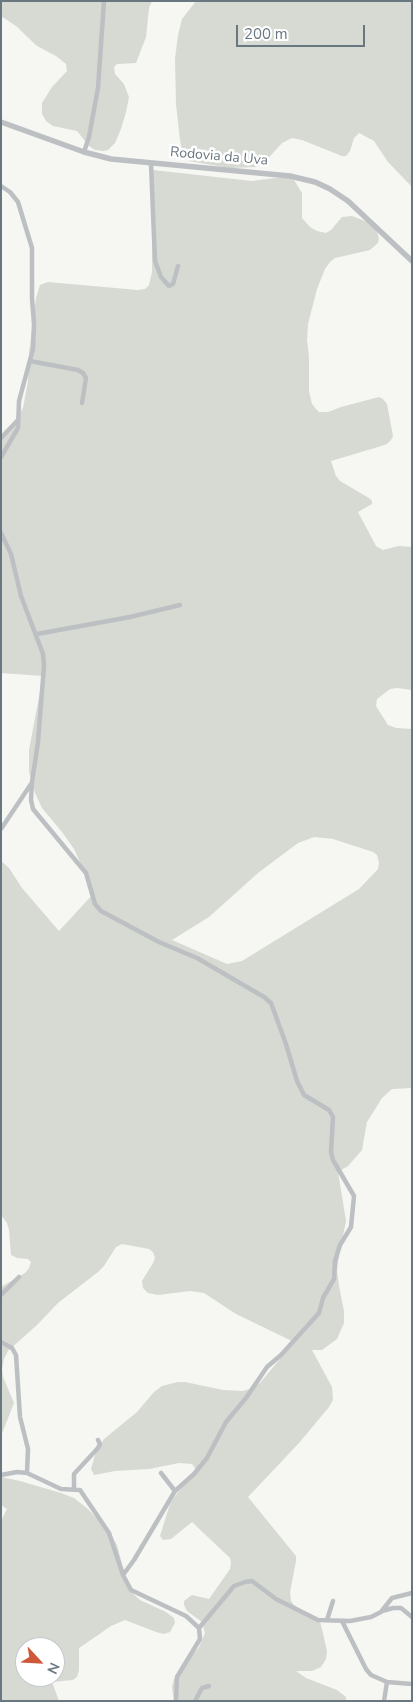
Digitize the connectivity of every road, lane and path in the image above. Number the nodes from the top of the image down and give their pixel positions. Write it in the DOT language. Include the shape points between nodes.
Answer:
graph roads {
  1 [pos="104,1"];
  2 [pos="1,122"];
  3 [pos="84,152"];
  4 [pos="151,164"];
  5 [pos="1,186"];
  6 [pos="412,261"];
  7 [pos="178,266"];
  8 [pos="30,361"];
  9 [pos="82,403"];
  10 [pos="19,418"];
  11 [pos="1,439"];
  12 [pos="10,445"];
  13 [pos="1,457"];
  14 [pos="1,533"];
  15 [pos="180,605"];
  16 [pos="37,634"];
  17 [pos="32,782"];
  18 [pos="1,829"];
  19 [pos="20,1277"];
  20 [pos="1,1295"];
  21 [pos="1,1342"];
  22 [pos="98,1440"];
  23 [pos="27,1473"];
  24 [pos="161,1474"];
  25 [pos="1,1475"];
  26 [pos="74,1490"];
  27 [pos="175,1490"];
  28 [pos="122,1575"];
  29 [pos="412,1592"];
  30 [pos="392,1598"];
  31 [pos="332,1601"];
  32 [pos="401,1608"];
  33 [pos="381,1612"];
  34 [pos="412,1617"];
  35 [pos="327,1620"];
  36 [pos="342,1621"];
  37 [pos="199,1628"];
  38 [pos="388,1682"];
  39 [pos="412,1684"];
  40 [pos="209,1686"];
  41 [pos="176,1701"];
  42 [pos="195,1701"];
  43 [pos="384,1701"];
  1 -- 3 [label="street" via="98,88"];
  2 -- 3 [label="street, Rodovia da Uva"];
  3 -- 4 [label="street, Rodovia da Uva"];
  4 -- 6 [label="street, Rodovia da Uva" via="278,174 315,182 352,205"];
  4 -- 7 [label="street" via="155,261 161,277 169,286 173,284"];
  5 -- 8 [label="street" via="18,202 32,248 34,337"];
  8 -- 9 [label="street" via="83,373 86,378"];
  8 -- 10 [label="street" via="19,401"];
  10 -- 11 [label="street"];
  10 -- 12 [label="street"];
  11 -- 12 [label="street"];
  12 -- 13 [label="street"];
  14 -- 16 [label="street"];
  15 -- 16 [label="street"];
  16 -- 17 [label="street" via="44,666"];
  17 -- 18 [label="street"];
  17 -- 27 [label="street" via="33,809 86,873 95,904 101,911 197,958 271,1003 304,1095 329,1110 333,1117 333,1160 354,1196 351,1227 340,1244 334,1279 319,1312 267,1367 226,1422 207,1458"];
  19 -- 20 [label="street"];
  21 -- 23 [label="street" via="12,1348 16,1355 21,1425 28,1449"];
  22 -- 26 [label="street" via="98,1448 74,1474"];
  23 -- 25 [label="street"];
  23 -- 26 [label="street" via="61,1489"];
  24 -- 27 [label="street"];
  26 -- 28 [label="street" via="80,1490 108,1533"];
  27 -- 28 [label="street"];
  28 -- 37 [label="street" via="130,1590 186,1616"];
  29 -- 30 [label="street"];
  30 -- 32 [label="street"];
  30 -- 33 [label="street"];
  31 -- 35 [label="street"];
  32 -- 33 [label="street"];
  32 -- 34 [label="street"];
  33 -- 36 [label="street" via="371,1618"];
  35 -- 36 [label="street"];
  35 -- 37 [label="street" via="318,1620 252,1581 234,1586"];
  36 -- 38 [label="street" via="366,1669"];
  37 -- 41 [label="street" via="200,1639 177,1677"];
  38 -- 39 [label="street"];
  38 -- 43 [label="street"];
  40 -- 42 [label="street" via="202,1688"];
}
